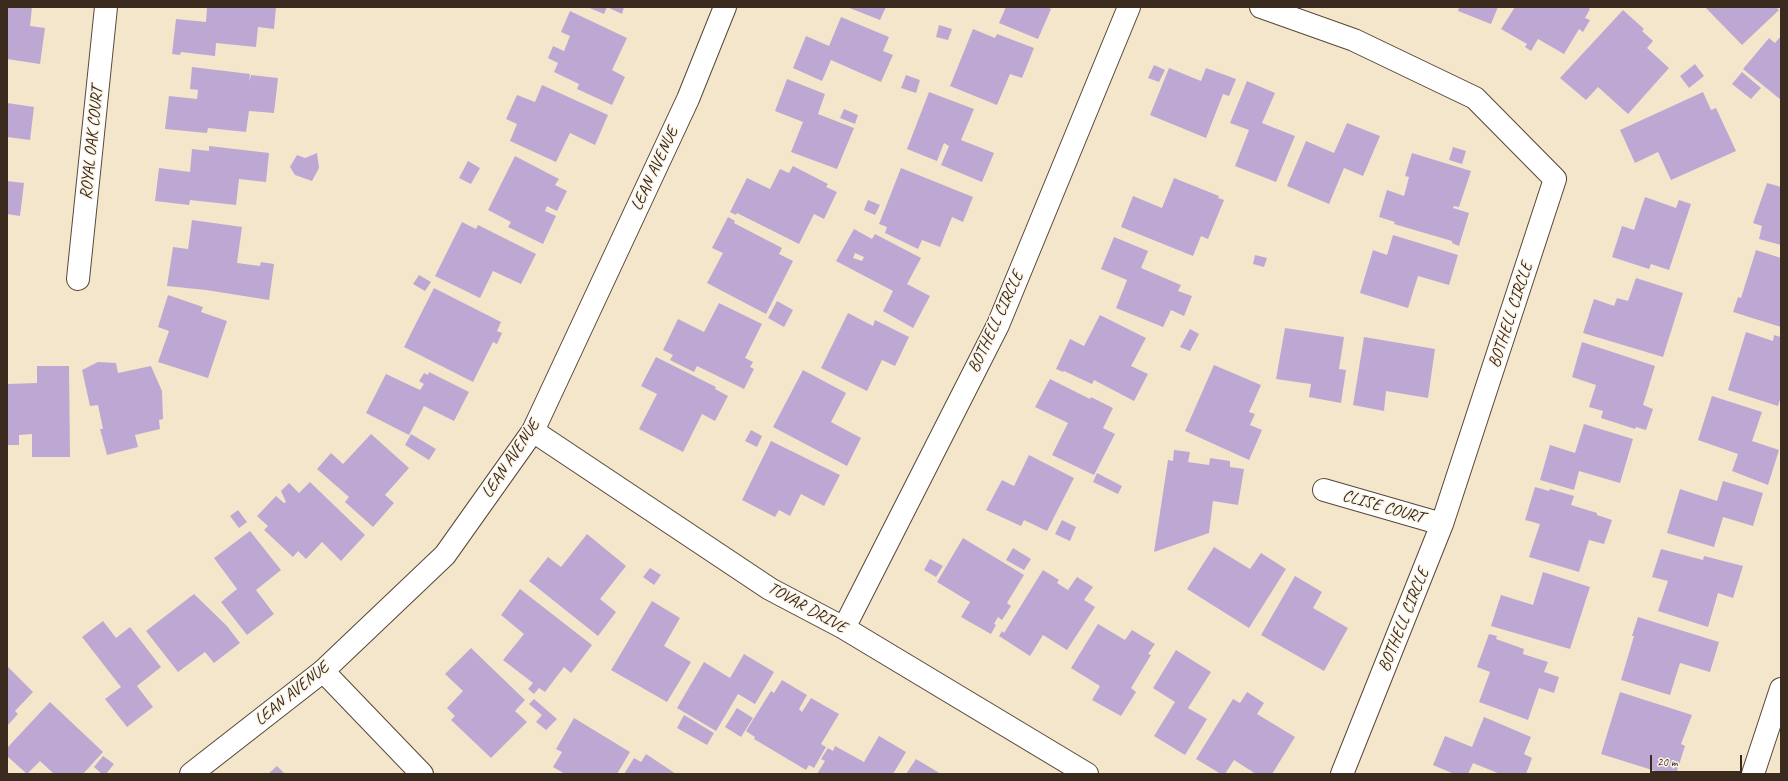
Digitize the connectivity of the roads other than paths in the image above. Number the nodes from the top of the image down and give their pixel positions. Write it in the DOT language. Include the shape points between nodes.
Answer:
graph roads {
  1 [pos="106,7"];
  2 [pos="725,7"];
  3 [pos="1129,7"];
  4 [pos="1261,7"];
  5 [pos="78,279"];
  6 [pos="533,431"];
  7 [pos="1324,490"];
  8 [pos="1442,524"];
  9 [pos="844,628"];
  10 [pos="323,671"];
  11 [pos="1781,689"];
  12 [pos="1775,733"];
  13 [pos="191,774"];
  14 [pos="422,774"];
  15 [pos="1087,774"];
  16 [pos="1342,774"];
  17 [pos="1753,774"];
  1 -- 5 [label="street, ROYAL OAK COURT"];
  2 -- 6 [label="street, LEAN AVENUE" via="688,99"];
  3 -- 9 [label="street, BOTHELL CIRCLE" via="998,325"];
  4 -- 8 [label="street, BOTHELL CIRCLE" via="1354,40 1475,98 1555,179"];
  6 -- 9 [label="street, TOVAR DRIVE" via="770,589"];
  6 -- 10 [label="street, LEAN AVENUE" via="445,555"];
  7 -- 8 [label="street, CLISE COURT"];
  8 -- 16 [label="street, BOTHELL CIRCLE"];
  9 -- 15 [label="street, TOVAR DRIVE"];
  10 -- 13 [label="street, LEAN AVENUE"];
  10 -- 14 [label="street"];
  11 -- 12 [label="street"];
  12 -- 17 [label="street"];
}
